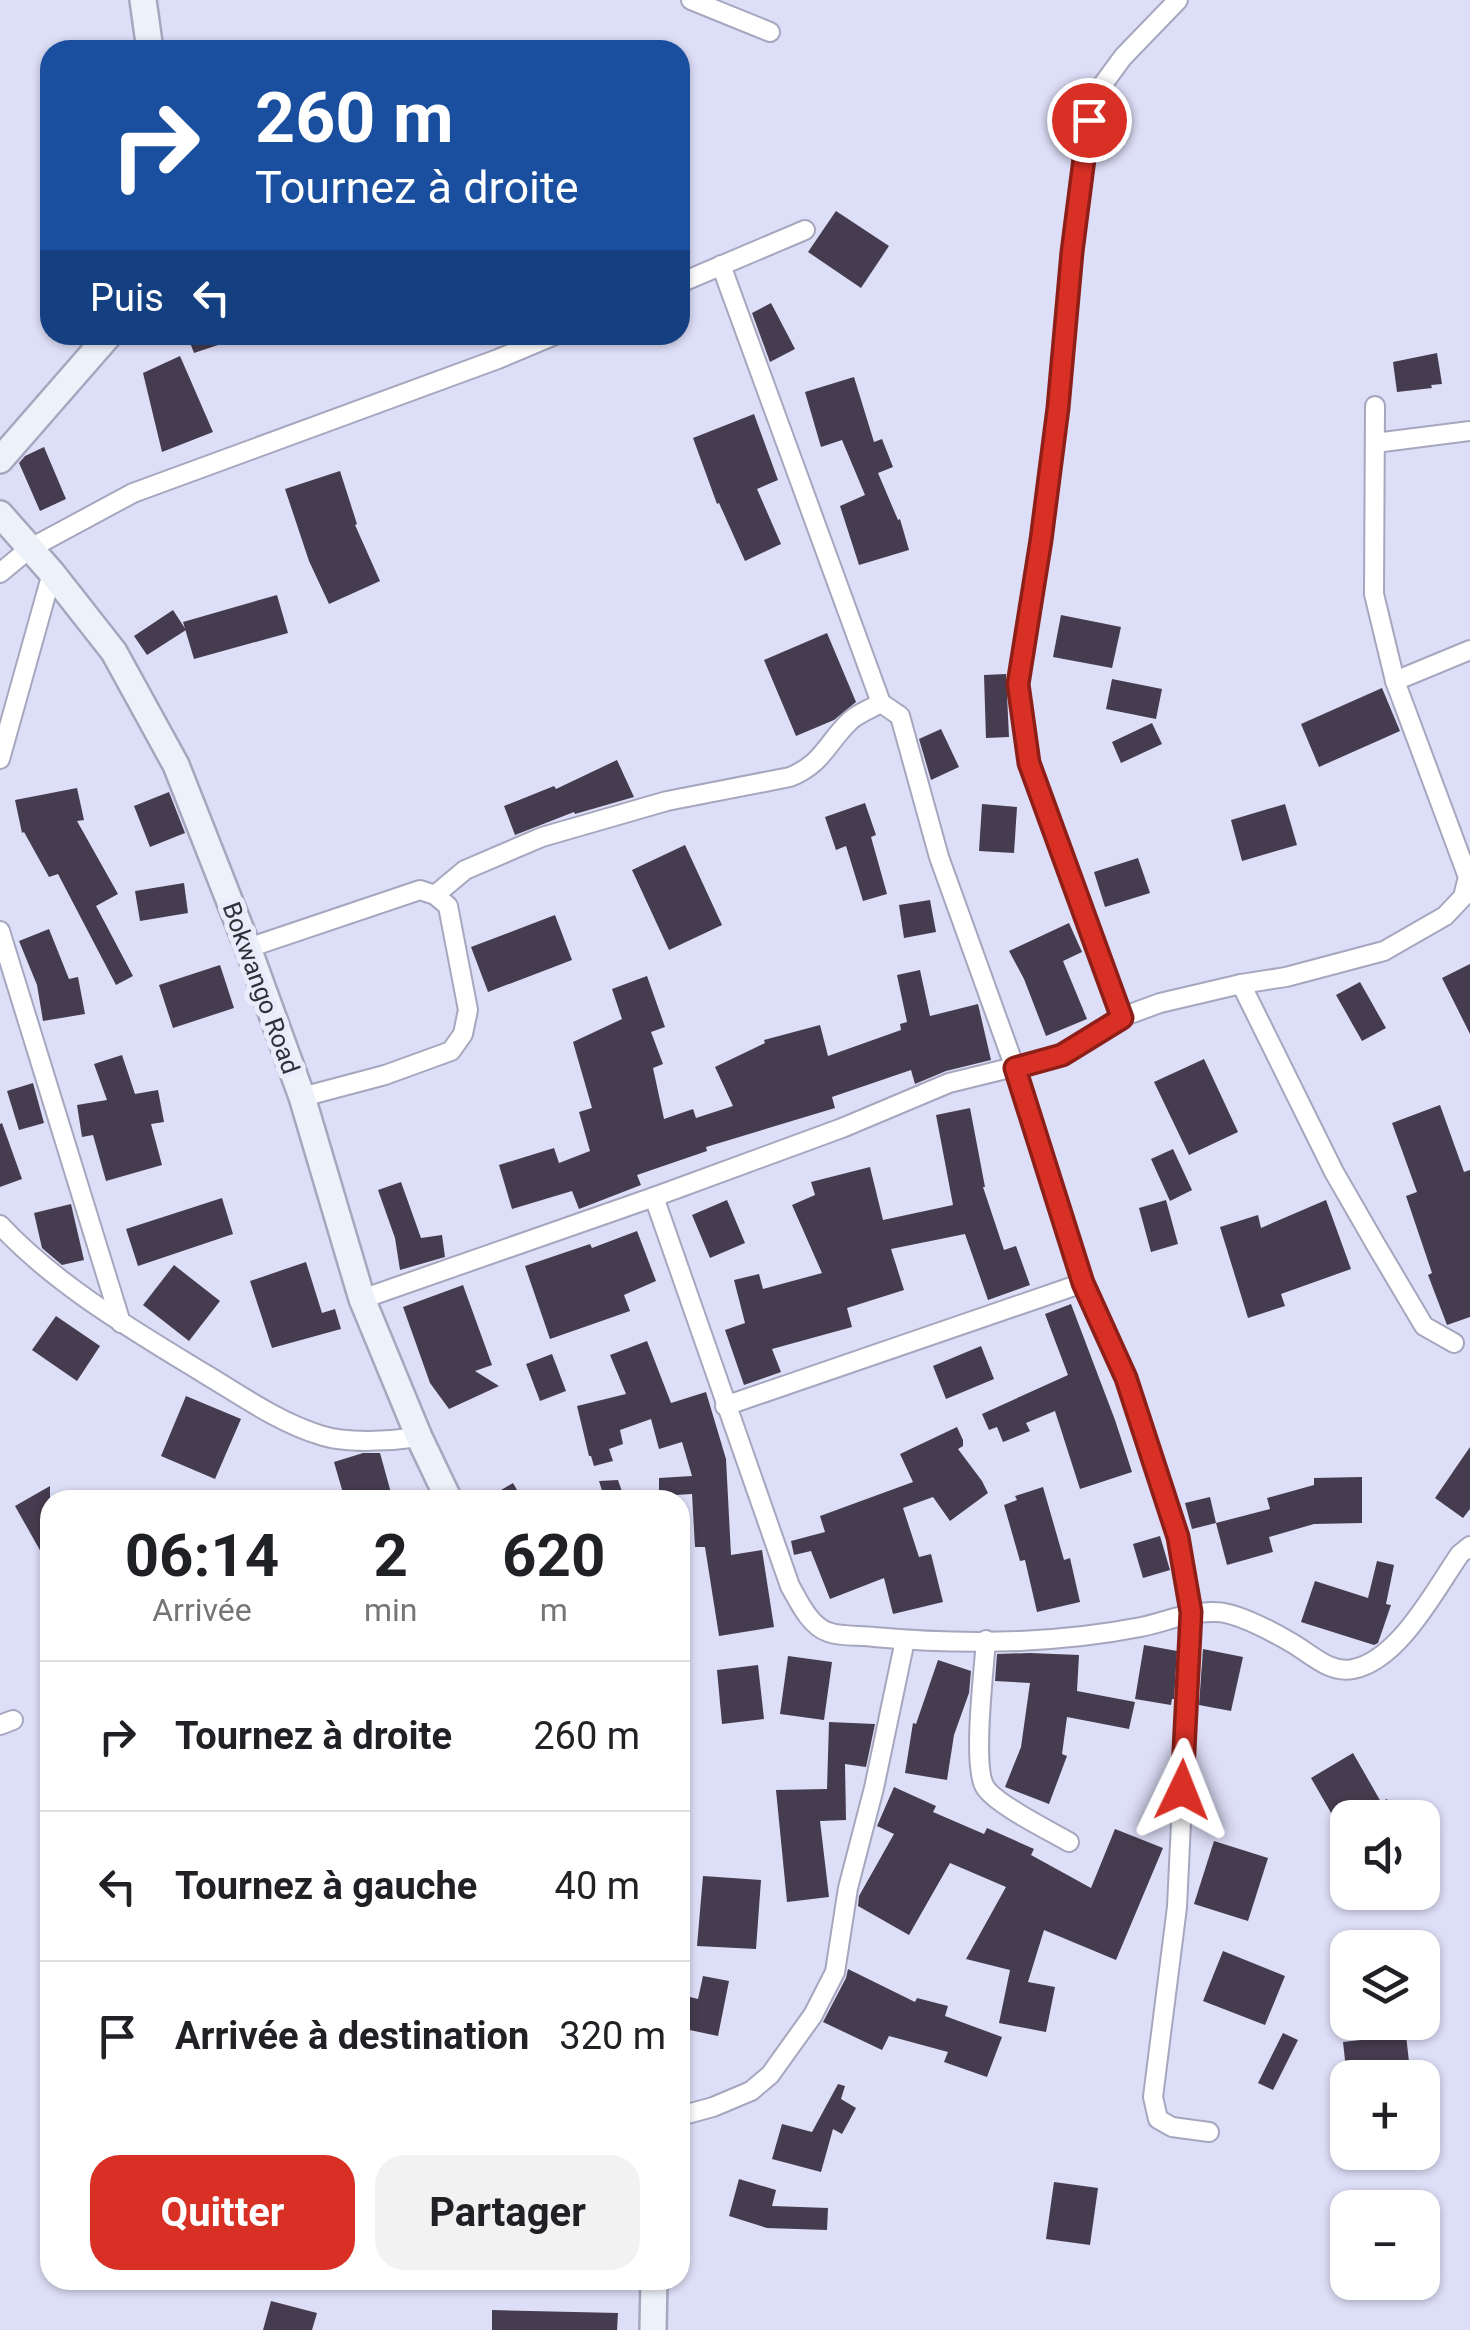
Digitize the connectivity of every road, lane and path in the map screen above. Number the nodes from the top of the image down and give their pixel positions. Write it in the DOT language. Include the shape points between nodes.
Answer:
graph roads {
  1 [pos="143,0"];
  2 [pos="692,0"];
  3 [pos="1178,0"];
  4 [pos="770,32"];
  5 [pos="149,40"];
  6 [pos="805,230"];
  7 [pos="721,266"];
  8 [pos="690,278"];
  9 [pos="100,345"];
  10 [pos="532,345"];
  11 [pos="1375,406"];
  12 [pos="1470,432"];
  13 [pos="1375,444"];
  14 [pos="0,460"];
  15 [pos="0,514"];
  16 [pos="29,549"];
  17 [pos="52,572"];
  18 [pos="0,573"];
  19 [pos="1470,650"];
  20 [pos="1395,682"];
  21 [pos="881,704"];
  22 [pos="0,759"];
  23 [pos="435,894"];
  24 [pos="0,931"];
  25 [pos="248,948"];
  26 [pos="1241,984"];
  27 [pos="1122,1018"];
  28 [pos="1015,1068"];
  29 [pos="302,1097"];
  30 [pos="654,1197"];
  31 [pos="0,1225"];
  32 [pos="1083,1283"];
  33 [pos="362,1299"];
  34 [pos="122,1324"];
  35 [pos="1454,1343"];
  36 [pos="725,1406"];
  37 [pos="419,1437"];
  38 [pos="444,1490"];
  39 [pos="1470,1546"];
  40 [pos="1191,1612"];
  41 [pos="905,1640"];
  42 [pos="986,1640"];
  43 [pos="1069,1842"];
  44 [pos="690,2112"];
  45 [pos="1209,2132"];
  46 [pos="654,2290"];
  47 [pos="653,2330"];
  1 -- 5 [label="street"];
  2 -- 4 [label="street"];
  3 -- 27 [label="street" via="1122,57 1098,91 1089,120 1058,408 1018,684 1029,763"];
  6 -- 7 [label="street"];
  7 -- 8 [label="street"];
  7 -- 21 [label="street"];
  9 -- 14 [label="street"];
  10 -- 16 [label="street" via="133,493"];
  11 -- 13 [label="street"];
  12 -- 13 [label="street"];
  13 -- 20 [label="street" via="1374,594"];
  15 -- 16 [label="street, Bokwango Road"];
  16 -- 17 [label="street, Bokwango Road"];
  16 -- 18 [label="street"];
  17 -- 22 [label="street"];
  17 -- 25 [label="street, Bokwango Road" via="114,652 176,765"];
  19 -- 20 [label="street"];
  20 -- 26 [label="street" via="1468,876 1463,897 1445,916 1384,951"];
  21 -- 23 [label="street" via="853,718 806,771 542,838 465,870"];
  21 -- 28 [label="street" via="900,716 939,857"];
  23 -- 25 [label="street" via="420,890"];
  23 -- 29 [label="street" via="448,906 468,1010 451,1052"];
  24 -- 34 [label="street"];
  25 -- 29 [label="street, Bokwango Road"];
  26 -- 27 [label="street"];
  26 -- 35 [label="street" via="1386,1262 1424,1326"];
  27 -- 28 [label="street" via="1062,1055"];
  28 -- 30 [label="street" via="949,1083"];
  28 -- 32 [label="street"];
  29 -- 33 [label="street, Bokwango Road"];
  30 -- 33 [label="street"];
  30 -- 36 [label="street"];
  31 -- 34 [label="street"];
  32 -- 36 [label="street"];
  32 -- 40 [label="street" via="1126,1378 1167,1502"];
  33 -- 37 [label="street, Bokwango Road"];
  34 -- 37 [label="street" via="280,1419 324,1437"];
  36 -- 41 [label="street" via="806,1614 827,1632"];
  37 -- 38 [label="street, Bokwango Road"];
  39 -- 40 [label="street" via="1379,1660 1350,1670 1325,1665 1250,1622"];
  40 -- 42 [label="street" via="1144,1627 1054,1640"];
  40 -- 45 [label="street" via="1176,1907 1153,2097 1158,2119"];
  41 -- 42 [label="street"];
  41 -- 44 [label="street" via="835,1972 770,2075 750,2091"];
  42 -- 43 [label="street" via="978,1766 985,1789"];
  46 -- 47 [label="street"];
}
